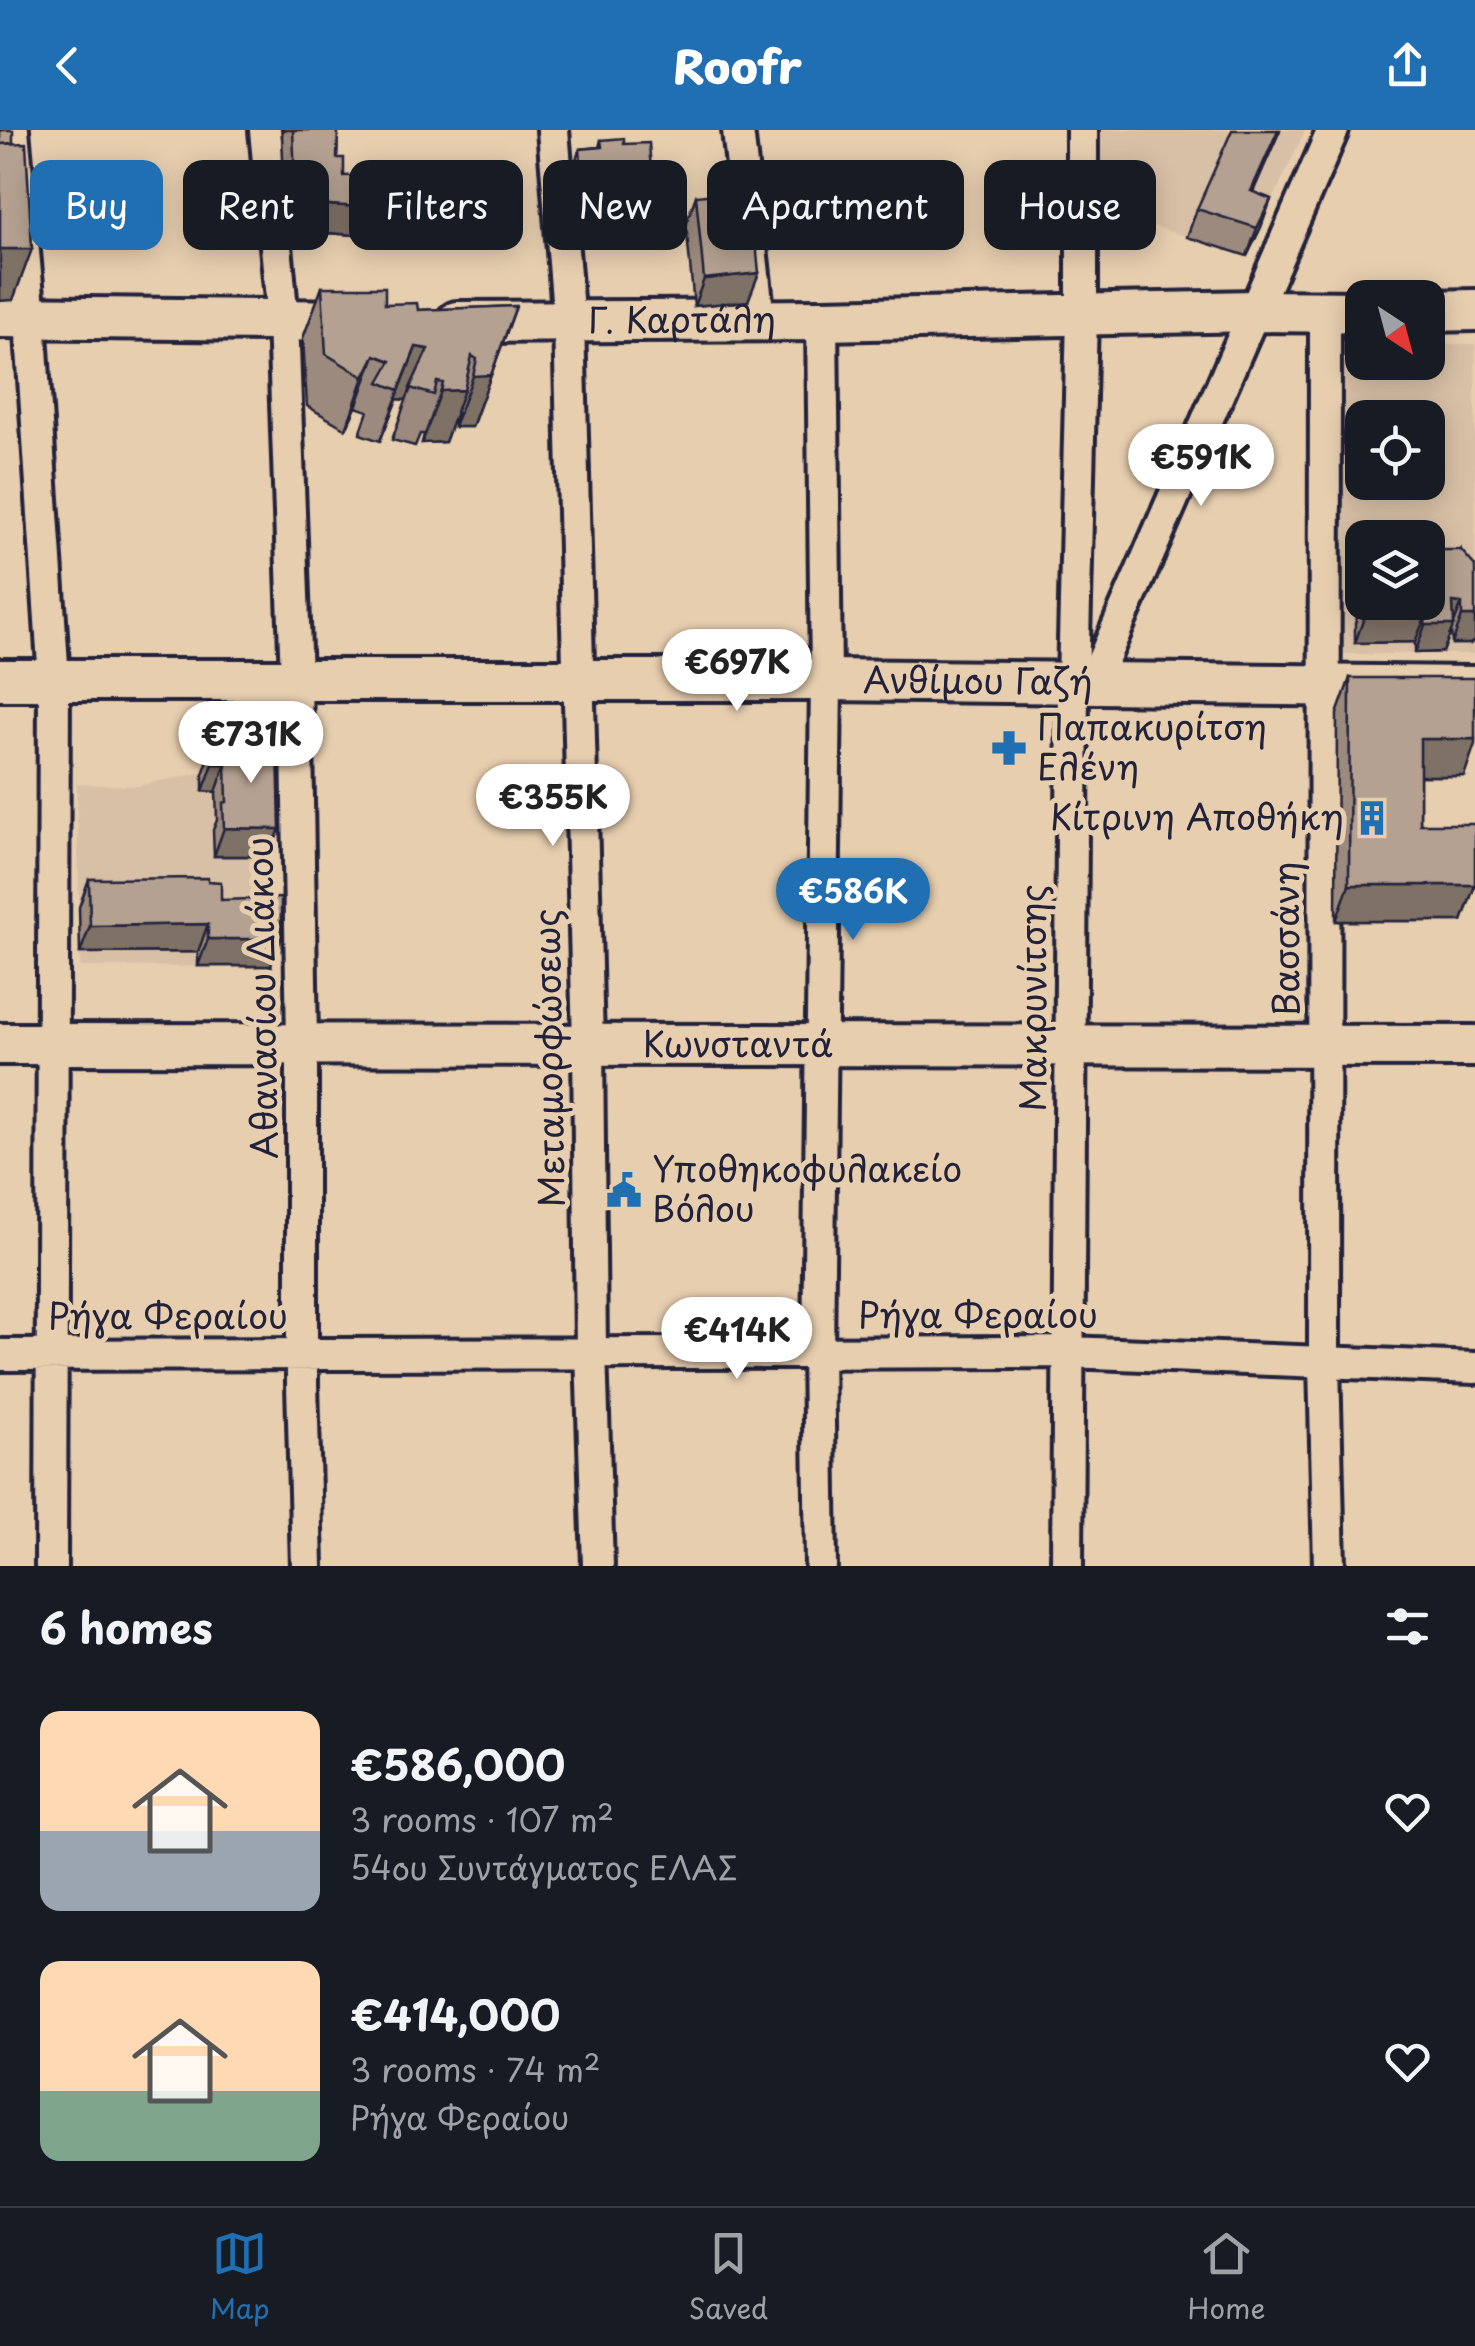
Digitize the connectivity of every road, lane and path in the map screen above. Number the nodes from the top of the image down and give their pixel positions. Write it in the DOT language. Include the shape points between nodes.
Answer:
graph roads {
  1 [pos="13,130"];
  2 [pos="265,130"];
  3 [pos="553,130"];
  4 [pos="738,130"];
  5 [pos="1082,130"];
  6 [pos="1333,130"];
  7 [pos="1475,310"];
  8 [pos="1254,311"];
  9 [pos="1445,311"];
  10 [pos="1344,312"];
  11 [pos="1082,315"];
  12 [pos="15,318"];
  13 [pos="283,320"];
  14 [pos="759,320"];
  15 [pos="822,320"];
  16 [pos="569,323"];
  17 [pos="296,678"];
  18 [pos="579,679"];
  19 [pos="0,680"];
  20 [pos="54,680"];
  21 [pos="826,680"];
  22 [pos="1083,682"];
  23 [pos="1326,685"];
  24 [pos="1475,687"];
  25 [pos="302,1043"];
  26 [pos="588,1043"];
  27 [pos="0,1044"];
  28 [pos="53,1044"];
  29 [pos="822,1044"];
  30 [pos="1072,1045"];
  31 [pos="1324,1046"];
  32 [pos="1475,1046"];
  33 [pos="592,1352"];
  34 [pos="818,1352"];
  35 [pos="1068,1352"];
  36 [pos="52,1354"];
  37 [pos="0,1355"];
  38 [pos="302,1355"];
  39 [pos="1324,1363"];
  40 [pos="1475,1368"];
  41 [pos="51,1566"];
  42 [pos="307,1566"];
  43 [pos="598,1566"];
  44 [pos="821,1566"];
  45 [pos="1068,1566"];
  46 [pos="1328,1566"];
  1 -- 12 [label="street"];
  2 -- 13 [label="street, Αθανασίου Διάκου"];
  3 -- 16 [label="street, Μεταμορφώσεως"];
  4 -- 14 [label="street"];
  5 -- 11 [label="street, Μακρυνίτσης"];
  6 -- 8 [label="street"];
  7 -- 9 [label="street"];
  8 -- 10 [label="street, Γ. Καρτάλη"];
  8 -- 11 [label="street, Γ. Καρτάλη"];
  8 -- 22 [label="street"];
  10 -- 23 [label="street, Βασσάνη"];
  11 -- 15 [label="street, Γ. Καρτάλη"];
  11 -- 22 [label="street, Μακρυνίτσης"];
  12 -- 13 [label="street, Γ. Καρτάλη"];
  12 -- 20 [label="street"];
  13 -- 16 [label="street, Γ. Καρτάλη"];
  13 -- 17 [label="street, Αθανασίου Διάκου"];
  14 -- 15 [label="street, Γ. Καρτάλη"];
  14 -- 16 [label="street, Γ. Καρτάλη"];
  15 -- 21 [label="street"];
  16 -- 18 [label="street, Μεταμορφώσεως"];
  17 -- 18 [label="street, Ανθίμου Γαζή"];
  17 -- 20 [label="street, Ανθίμου Γαζή"];
  17 -- 25 [label="street, Αθανασίου Διάκου"];
  18 -- 21 [label="street, Ανθίμου Γαζή"];
  18 -- 26 [label="street, Μεταμορφώσεως"];
  19 -- 20 [label="street, Ανθίμου Γαζή"];
  20 -- 28 [label="street"];
  21 -- 22 [label="street, Ανθίμου Γαζή"];
  21 -- 29 [label="street"];
  22 -- 23 [label="street, Ανθίμου Γαζή"];
  22 -- 30 [label="street, Μακρυνίτσης"];
  23 -- 24 [label="street, Ανθίμου Γαζή"];
  23 -- 31 [label="street, Βασσάνη"];
  25 -- 26 [label="street, Κωνσταντά"];
  25 -- 28 [label="street, Κωνσταντά"];
  25 -- 38 [label="street, Αθανασίου Διάκου"];
  26 -- 29 [label="street, Κωνσταντά"];
  26 -- 33 [label="street, Μεταμορφώσεως"];
  27 -- 28 [label="street, Κωνσταντά"];
  28 -- 36 [label="street"];
  29 -- 30 [label="street, Κωνσταντά"];
  29 -- 34 [label="street"];
  30 -- 31 [label="street, Κωνσταντά"];
  30 -- 35 [label="street, Μακρυνίτσης"];
  31 -- 32 [label="street, Κωνσταντά"];
  31 -- 39 [label="street, Βασσάνη"];
  33 -- 34 [label="street, Ρήγα Φεραίου"];
  33 -- 38 [label="street, Ρήγα Φεραίου"];
  33 -- 43 [label="street, Μεταμορφώσεως"];
  34 -- 35 [label="street, Ρήγα Φεραίου"];
  34 -- 44 [label="street"];
  35 -- 39 [label="street, Ρήγα Φεραίου"];
  35 -- 45 [label="street, Μακρυνίτσης"];
  36 -- 37 [label="street, Ρήγα Φεραίου"];
  36 -- 38 [label="street, Ρήγα Φεραίου"];
  36 -- 41 [label="street"];
  38 -- 42 [label="street, Αθανασίου Διάκου"];
  39 -- 40 [label="street, Ρήγα Φεραίου"];
  39 -- 46 [label="street, Βασσάνη"];
}
